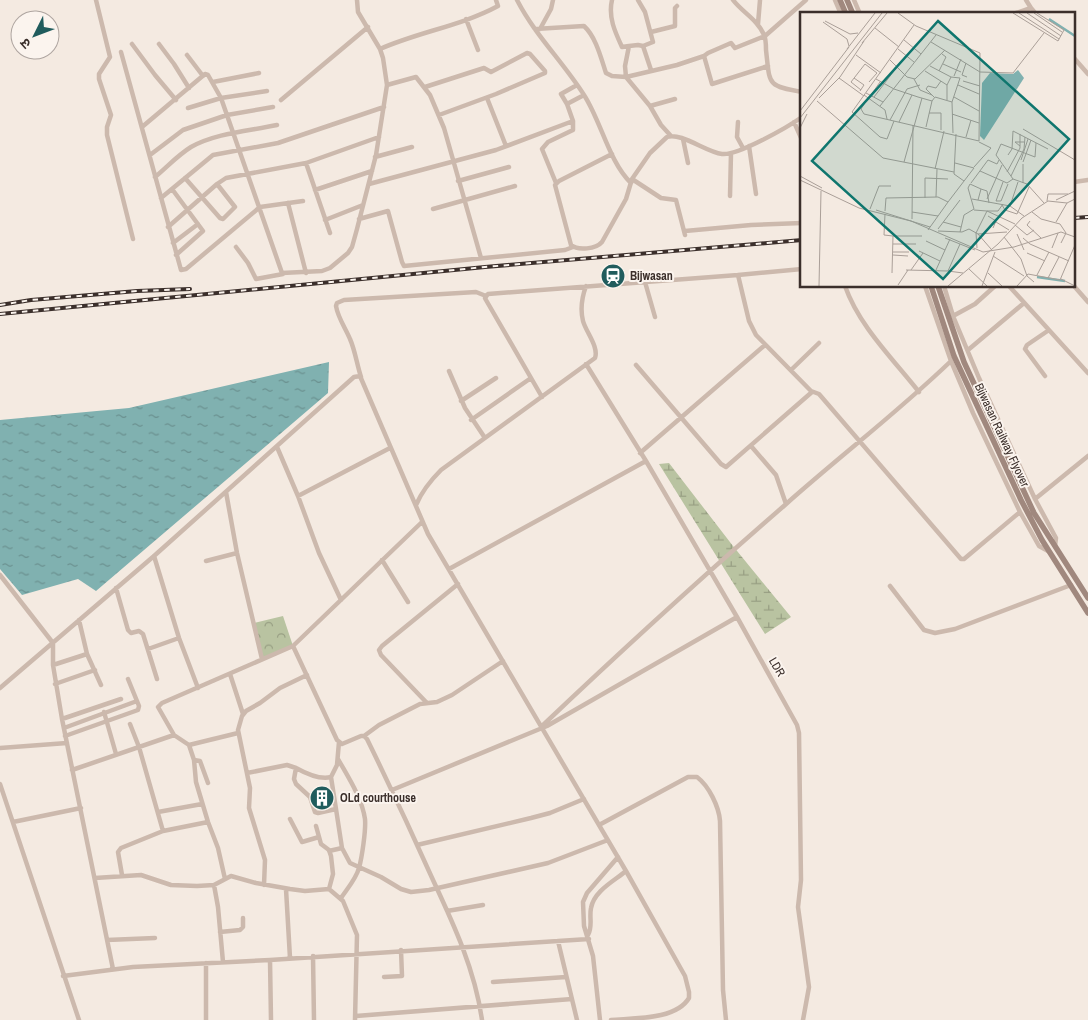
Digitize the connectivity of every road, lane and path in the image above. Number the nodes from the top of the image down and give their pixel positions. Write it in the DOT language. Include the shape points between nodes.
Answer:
graph roads {
  1 [pos="96,0"];
  2 [pos="357,0"];
  3 [pos="496,0"];
  4 [pos="517,0"];
  5 [pos="553,0"];
  6 [pos="612,0"];
  7 [pos="638,0"];
  8 [pos="676,0"];
  9 [pos="733,0"];
  10 [pos="760,0"];
  11 [pos="806,0"];
  12 [pos="835,0"];
  13 [pos="840,0"];
  14 [pos="847,0"];
  15 [pos="854,0"];
  16 [pos="1026,0"];
  17 [pos="1031,8"];
  18 [pos="840,12"];
  19 [pos="845,12"];
  20 [pos="852,12"];
  21 [pos="859,12"];
  22 [pos="1019,12"];
  23 [pos="1034,12"];
  24 [pos="466,19"];
  25 [pos="758,24"];
  26 [pos="368,27"];
  27 [pos="538,29"];
  28 [pos="650,32"];
  29 [pos="765,36"];
  30 [pos="132,44"];
  31 [pos="159,44"];
  32 [pos="629,46"];
  33 [pos="643,46"];
  34 [pos="380,49"];
  35 [pos="478,50"];
  36 [pos="121,52"];
  37 [pos="187,55"];
  38 [pos="704,56"];
  39 [pos="1077,65"];
  40 [pos="768,66"];
  41 [pos="651,70"];
  42 [pos="259,72"];
  43 [pos="1088,74"];
  44 [pos="203,76"];
  45 [pos="626,76"];
  46 [pos="213,82"];
  47 [pos="387,85"];
  48 [pos="577,85"];
  49 [pos="425,87"];
  50 [pos="189,88"];
  51 [pos="267,91"];
  52 [pos="800,92"];
  53 [pos="584,95"];
  54 [pos="221,98"];
  55 [pos="487,98"];
  56 [pos="675,98"];
  57 [pos="176,100"];
  58 [pos="281,100"];
  59 [pos="567,104"];
  60 [pos="650,106"];
  61 [pos="272,107"];
  62 [pos="384,107"];
  63 [pos="188,108"];
  64 [pos="227,115"];
  65 [pos="440,115"];
  66 [pos="800,118"];
  67 [pos="573,120"];
  68 [pos="738,122"];
  69 [pos="794,122"];
  70 [pos="277,125"];
  71 [pos="142,127"];
  72 [pos="233,134"];
  73 [pos="671,136"];
  74 [pos="800,136"];
  75 [pos="379,137"];
  76 [pos="683,139"];
  77 [pos="506,146"];
  78 [pos="749,146"];
  79 [pos="412,147"];
  80 [pos="742,148"];
  81 [pos="240,150"];
  82 [pos="732,153"];
  83 [pos="612,154"];
  84 [pos="150,155"];
  85 [pos="376,157"];
  86 [pos="454,162"];
  87 [pos="306,163"];
  88 [pos="688,163"];
  89 [pos="509,167"];
  90 [pos="372,171"];
  91 [pos="248,174"];
  92 [pos="155,177"];
  93 [pos="185,178"];
  94 [pos="458,181"];
  95 [pos="632,181"];
  96 [pos="556,183"];
  97 [pos="217,184"];
  98 [pos="369,184"];
  99 [pos="515,186"];
  100 [pos="172,190"];
  101 [pos="316,190"];
  102 [pos="756,194"];
  103 [pos="730,196"];
  104 [pos="203,197"];
  105 [pos="161,198"];
  106 [pos="464,200"];
  107 [pos="303,201"];
  108 [pos="288,203"];
  109 [pos="363,205"];
  110 [pos="260,207"];
  111 [pos="433,209"];
  112 [pos="188,211"];
  113 [pos="359,219"];
  114 [pos="325,220"];
  115 [pos="800,223"];
  116 [pos="198,224"];
  117 [pos="168,227"];
  118 [pos="330,233"];
  119 [pos="133,239"];
  120 [pos="173,243"];
  121 [pos="236,247"];
  122 [pos="573,247"];
  123 [pos="176,255"];
  124 [pos="481,258"];
  125 [pos="800,269"];
  126 [pos="306,273"];
  127 [pos="283,274"];
  128 [pos="738,275"];
  129 [pos="645,282"];
  130 [pos="586,286"];
  131 [pos="846,288"];
  132 [pos="927,288"];
  133 [pos="932,288"];
  134 [pos="939,288"];
  135 [pos="945,288"];
  136 [pos="993,288"];
  137 [pos="1011,288"];
  138 [pos="1076,288"];
  139 [pos="486,296"];
  140 [pos="1088,302"];
  141 [pos="1024,303"];
  142 [pos="953,316"];
  143 [pos="656,317"];
  144 [pos="1049,330"];
  145 [pos="819,343"];
  146 [pos="765,345"];
  147 [pos="968,350"];
  148 [pos="951,362"];
  149 [pos="586,364"];
  150 [pos="636,365"];
  151 [pos="791,370"];
  152 [pos="449,371"];
  153 [pos="1088,373"];
  154 [pos="1045,376"];
  155 [pos="360,377"];
  156 [pos="496,378"];
  157 [pos="531,378"];
  158 [pos="812,392"];
  159 [pos="919,392"];
  160 [pos="542,397"];
  161 [pos="461,401"];
  162 [pos="681,419"];
  163 [pos="471,420"];
  164 [pos="485,438"];
  165 [pos="860,441"];
  166 [pos="751,446"];
  167 [pos="277,447"];
  168 [pos="390,448"];
  169 [pos="640,453"];
  170 [pos="1088,456"];
  171 [pos="646,461"];
  172 [pos="226,492"];
  173 [pos="298,496"];
  174 [pos="1035,499"];
  175 [pos="786,504"];
  176 [pos="416,505"];
  177 [pos="1020,512"];
  178 [pos="422,522"];
  179 [pos="1054,544"];
  180 [pos="1050,552"];
  181 [pos="237,553"];
  182 [pos="154,556"];
  183 [pos="206,560"];
  184 [pos="382,560"];
  185 [pos="449,569"];
  186 [pos="710,572"];
  187 [pos="0,575"];
  188 [pos="458,584"];
  189 [pos="1071,585"];
  190 [pos="890,586"];
  191 [pos="116,588"];
  192 [pos="1086,595"];
  193 [pos="1078,597"];
  194 [pos="341,600"];
  195 [pos="408,602"];
  196 [pos="1088,613"];
  197 [pos="737,617"];
  198 [pos="78,620"];
  199 [pos="179,638"];
  200 [pos="53,643"];
  201 [pos="293,646"];
  202 [pos="148,649"];
  203 [pos="87,654"];
  204 [pos="262,660"];
  205 [pos="503,661"];
  206 [pos="53,665"];
  207 [pos="95,670"];
  208 [pos="230,674"];
  209 [pos="307,675"];
  210 [pos="128,679"];
  211 [pos="157,679"];
  212 [pos="55,684"];
  213 [pos="101,685"];
  214 [pos="0,688"];
  215 [pos="198,688"];
  216 [pos="121,699"];
  217 [pos="137,701"];
  218 [pos="426,702"];
  219 [pos="102,706"];
  220 [pos="104,713"];
  221 [pos="243,714"];
  222 [pos="62,719"];
  223 [pos="107,721"];
  224 [pos="130,724"];
  225 [pos="541,727"];
  226 [pos="64,728"];
  227 [pos="238,733"];
  228 [pos="65,736"];
  229 [pos="174,736"];
  230 [pos="364,736"];
  231 [pos="67,742"];
  232 [pos="339,742"];
  233 [pos="189,745"];
  234 [pos="139,747"];
  235 [pos="0,748"];
  236 [pos="116,754"];
  237 [pos="338,759"];
  238 [pos="194,760"];
  239 [pos="296,768"];
  240 [pos="72,770"];
  241 [pos="247,773"];
  242 [pos="331,777"];
  243 [pos="208,783"];
  244 [pos="0,784"];
  245 [pos="392,790"];
  246 [pos="584,799"];
  247 [pos="202,804"];
  248 [pos="80,808"];
  249 [pos="336,808"];
  250 [pos="158,812"];
  251 [pos="290,820"];
  252 [pos="13,822"];
  253 [pos="208,822"];
  254 [pos="599,825"];
  255 [pos="316,826"];
  256 [pos="162,830"];
  257 [pos="319,837"];
  258 [pos="608,840"];
  259 [pos="417,845"];
  260 [pos="342,848"];
  261 [pos="329,851"];
  262 [pos="618,858"];
  263 [pos="359,868"];
  264 [pos="626,870"];
  265 [pos="122,875"];
  266 [pos="95,878"];
  267 [pos="225,879"];
  268 [pos="214,885"];
  269 [pos="264,885"];
  270 [pos="436,887"];
  271 [pos="286,888"];
  272 [pos="329,889"];
  273 [pos="341,898"];
  274 [pos="483,905"];
  275 [pos="447,911"];
  276 [pos="243,918"];
  277 [pos="220,932"];
  278 [pos="588,937"];
  279 [pos="155,938"];
  280 [pos="107,940"];
  281 [pos="558,941"];
  282 [pos="463,946"];
  283 [pos="401,950"];
  284 [pos="358,953"];
  285 [pos="313,956"];
  286 [pos="290,958"];
  287 [pos="270,960"];
  288 [pos="223,962"];
  289 [pos="206,963"];
  290 [pos="114,969"];
  291 [pos="63,976"];
  292 [pos="384,977"];
  293 [pos="566,977"];
  294 [pos="494,982"];
  295 [pos="572,999"];
  296 [pos="480,1007"];
  297 [pos="356,1018"];
  298 [pos="79,1020"];
  299 [pos="206,1020"];
  300 [pos="271,1020"];
  301 [pos="314,1020"];
  302 [pos="482,1020"];
  303 [pos="577,1020"];
  304 [pos="600,1020"];
  305 [pos="611,1020"];
  306 [pos="726,1020"];
  307 [pos="803,1020"];
  1 -- 119 [label="street" via="110,57 99,74 111,115 107,135"];
  2 -- 26 [label="street" via="358,12"];
  3 -- 24 [label="street" via="498,6"];
  4 -- 27 [label="street"];
  5 -- 27 [label="street"];
  6 -- 32 [label="street" via="612,23 622,47"];
  7 -- 28 [label="street"];
  8 -- 28 [label="street" via="676,26"];
  9 -- 25 [label="street"];
  10 -- 25 [label="street"];
  11 -- 29 [label="street"];
  12 -- 18 [label="street"];
  13 -- 19 [label="main road"];
  14 -- 20 [label="main road"];
  15 -- 21 [label="street"];
  16 -- 17 [label="street"];
  17 -- 22 [label="street"];
  17 -- 23 [label="street"];
  24 -- 34 [label="street"];
  24 -- 35 [label="street"];
  25 -- 29 [label="street"];
  26 -- 34 [label="street"];
  26 -- 58 [label="street"];
  27 -- 45 [label="street" via="584,26 606,73"];
  27 -- 48 [label="street" via="546,46"];
  28 -- 33 [label="street" via="653,42"];
  29 -- 38 [label="street" via="735,48 731,43"];
  29 -- 40 [label="street"];
  30 -- 57 [label="street"];
  31 -- 50 [label="street"];
  32 -- 33 [label="street"];
  32 -- 45 [label="street"];
  33 -- 41 [label="street"];
  34 -- 47 [label="street"];
  36 -- 71 [label="street"];
  37 -- 44 [label="street"];
  38 -- 40 [label="street" via="712,84"];
  38 -- 41 [label="street"];
  39 -- 43 [label="street"];
  40 -- 52 [label="street" via="772,84"];
  41 -- 45 [label="street"];
  42 -- 46 [label="street"];
  44 -- 46 [label="street" via="207,74"];
  44 -- 50 [label="street"];
  45 -- 60 [label="street"];
  46 -- 54 [label="street"];
  47 -- 49 [label="street" via="416,77"];
  47 -- 62 [label="street"];
  48 -- 53 [label="street"];
  48 -- 59 [label="street" via="561,94"];
  49 -- 55 [label="street" via="484,68 491,72 527,53 546,71"];
  49 -- 65 [label="street"];
  50 -- 57 [label="street"];
  51 -- 54 [label="street"];
  53 -- 59 [label="street"];
  53 -- 83 [label="street"];
  54 -- 63 [label="street"];
  54 -- 64 [label="street"];
  55 -- 65 [label="street"];
  55 -- 77 [label="street"];
  56 -- 60 [label="street"];
  57 -- 71 [label="street"];
  59 -- 67 [label="street"];
  60 -- 73 [label="street"];
  61 -- 64 [label="street"];
  62 -- 75 [label="street"];
  62 -- 81 [label="street" via="278,143"];
  64 -- 72 [label="street"];
  64 -- 84 [label="street" via="183,130"];
  65 -- 86 [label="street"];
  66 -- 69 [label="street"];
  67 -- 77 [label="street"];
  67 -- 96 [label="street" via="573,130 548,142 542,149"];
  68 -- 80 [label="street" via="737,137"];
  69 -- 74 [label="street"];
  69 -- 78 [label="street"];
  70 -- 72 [label="street"];
  71 -- 84 [label="street"];
  72 -- 81 [label="street"];
  72 -- 92 [label="street" via="193,147"];
  73 -- 76 [label="street"];
  73 -- 95 [label="street" via="650,153"];
  75 -- 85 [label="street"];
  75 -- 87 [label="street"];
  76 -- 82 [label="street" via="720,154"];
  76 -- 88 [label="street"];
  77 -- 86 [label="street"];
  78 -- 80 [label="street"];
  78 -- 102 [label="street"];
  79 -- 85 [label="street"];
  80 -- 82 [label="street"];
  81 -- 91 [label="street"];
  81 -- 93 [label="street" via="213,155"];
  82 -- 103 [label="street"];
  83 -- 95 [label="street" via="619,170"];
  83 -- 96 [label="street"];
  84 -- 92 [label="street"];
  85 -- 90 [label="street"];
  86 -- 94 [label="street"];
  86 -- 98 [label="street"];
  87 -- 91 [label="street"];
  87 -- 101 [label="street"];
  89 -- 94 [label="street"];
  90 -- 98 [label="street"];
  90 -- 101 [label="street"];
  91 -- 97 [label="street" via="226,178"];
  91 -- 110 [label="street"];
  92 -- 105 [label="street"];
  93 -- 100 [label="street"];
  93 -- 104 [label="street"];
  94 -- 106 [label="street"];
  95 -- 115 [label="street" via="661,198 676,200 685,233"];
  95 -- 122 [label="street" via="626,199 602,242 596,247"];
  96 -- 122 [label="street" via="555,189"];
  97 -- 104 [label="street"];
  97 -- 104 [label="street" via="234,205 234,210 221,219"];
  98 -- 109 [label="street"];
  99 -- 106 [label="street"];
  100 -- 105 [label="street"];
  100 -- 112 [label="street"];
  101 -- 114 [label="street"];
  104 -- 112 [label="street"];
  105 -- 117 [label="street"];
  106 -- 111 [label="street"];
  106 -- 124 [label="street"];
  107 -- 108 [label="street"];
  108 -- 110 [label="street"];
  108 -- 126 [label="street"];
  109 -- 113 [label="street"];
  109 -- 114 [label="street"];
  110 -- 123 [label="street" via="184,270 180,269"];
  110 -- 127 [label="street"];
  112 -- 116 [label="street"];
  112 -- 117 [label="street"];
  113 -- 124 [label="street" via="388,212 404,266"];
  113 -- 126 [label="street" via="348,253 325,270"];
  114 -- 118 [label="street"];
  116 -- 120 [label="street"];
  116 -- 123 [label="street" via="203,232"];
  117 -- 120 [label="street"];
  120 -- 123 [label="street"];
  121 -- 127 [label="street" via="256,279"];
  122 -- 124 [label="street"];
  125 -- 128 [label="street"];
  126 -- 127 [label="street"];
  128 -- 129 [label="street"];
  128 -- 146 [label="street" via="749,321"];
  129 -- 130 [label="street"];
  129 -- 143 [label="street"];
  130 -- 139 [label="street"];
  130 -- 149 [label="street" via="582,315 596,355"];
  131 -- 159 [label="street" via="864,322"];
  132 -- 148 [label="street"];
  133 -- 180 [label="main road, Bijwasan Railway Flyover" via="962,372 1021,500"];
  134 -- 179 [label="main road, Bijwasan Railway Flyover" via="964,362 1034,512"];
  135 -- 142 [label="street"];
  136 -- 142 [label="street" via="975,304"];
  137 -- 141 [label="street"];
  138 -- 140 [label="street"];
  139 -- 155 [label="street" via="476,292 338,302 337,312 349,338"];
  139 -- 157 [label="street"];
  141 -- 144 [label="street"];
  141 -- 147 [label="street"];
  142 -- 147 [label="street"];
  144 -- 153 [label="street"];
  144 -- 154 [label="street" via="1026,345 1025,349"];
  145 -- 151 [label="street"];
  146 -- 151 [label="street"];
  146 -- 162 [label="street"];
  147 -- 174 [label="street"];
  148 -- 159 [label="street"];
  148 -- 177 [label="street"];
  149 -- 160 [label="street"];
  149 -- 169 [label="street, LDR"];
  150 -- 162 [label="street"];
  151 -- 158 [label="street"];
  152 -- 161 [label="street"];
  155 -- 167 [label="street" via="354,377"];
  155 -- 168 [label="street"];
  156 -- 161 [label="street"];
  157 -- 160 [label="street"];
  157 -- 163 [label="street"];
  158 -- 165 [label="street" via="819,394"];
  158 -- 166 [label="street"];
  159 -- 165 [label="street"];
  160 -- 164 [label="street"];
  161 -- 163 [label="street"];
  162 -- 166 [label="street" via="724,466 728,467"];
  162 -- 169 [label="street"];
  163 -- 164 [label="street"];
  164 -- 176 [label="street" via="437,475"];
  165 -- 175 [label="street"];
  165 -- 177 [label="street" via="962,559"];
  166 -- 175 [label="street" via="776,475"];
  167 -- 172 [label="street"];
  167 -- 173 [label="street"];
  168 -- 173 [label="street"];
  168 -- 176 [label="street"];
  169 -- 171 [label="street, LDR"];
  170 -- 174 [label="street"];
  171 -- 185 [label="street"];
  171 -- 186 [label="street, LDR"];
  172 -- 181 [label="street"];
  172 -- 182 [label="street"];
  173 -- 194 [label="street"];
  174 -- 179 [label="street" via="1056,538"];
  175 -- 186 [label="street"];
  176 -- 178 [label="street"];
  177 -- 180 [label="street" via="1039,546"];
  178 -- 184 [label="street"];
  178 -- 185 [label="street"];
  179 -- 192 [label="main road, Bijwasan Railway Flyover"];
  180 -- 189 [label="main road, Bijwasan Railway Flyover"];
  181 -- 183 [label="street"];
  181 -- 204 [label="street"];
  182 -- 191 [label="street"];
  182 -- 199 [label="street"];
  184 -- 194 [label="street"];
  184 -- 195 [label="street"];
  185 -- 188 [label="street"];
  186 -- 197 [label="street, LDR"];
  186 -- 225 [label="street"];
  187 -- 200 [label="street"];
  188 -- 205 [label="street"];
  188 -- 218 [label="street" via="379,650"];
  189 -- 190 [label="street" via="955,629 935,633 924,630"];
  189 -- 193 [label="main road, Bijwasan Railway Flyover"];
  191 -- 198 [label="street"];
  191 -- 202 [label="street" via="128,630 131,633 141,632"];
  192 -- 193 [label="main road"];
  193 -- 196 [label="main road, Bijwasan Railway Flyover"];
  194 -- 201 [label="street"];
  197 -- 225 [label="street"];
  197 -- 307 [label="street, LDR" via="796,721 799,733 801,880 798,902 810,987"];
  198 -- 200 [label="street"];
  198 -- 203 [label="street"];
  199 -- 202 [label="street"];
  199 -- 215 [label="street"];
  200 -- 206 [label="street"];
  200 -- 214 [label="street"];
  201 -- 204 [label="street"];
  201 -- 209 [label="street"];
  202 -- 211 [label="street"];
  203 -- 206 [label="street"];
  203 -- 207 [label="street"];
  204 -- 208 [label="street"];
  205 -- 218 [label="street" via="452,695 437,702"];
  205 -- 225 [label="street"];
  206 -- 212 [label="street"];
  207 -- 212 [label="street"];
  207 -- 213 [label="street"];
  208 -- 215 [label="street"];
  208 -- 221 [label="street"];
  209 -- 221 [label="street" via="280,688"];
  209 -- 232 [label="street"];
  210 -- 217 [label="street"];
  212 -- 222 [label="street"];
  215 -- 229 [label="street" via="158,706"];
  216 -- 219 [label="street"];
  217 -- 220 [label="street"];
  217 -- 223 [label="street" via="138,710"];
  218 -- 230 [label="street"];
  219 -- 220 [label="street"];
  219 -- 222 [label="street"];
  220 -- 223 [label="street"];
  220 -- 226 [label="street"];
  221 -- 227 [label="street"];
  222 -- 226 [label="street"];
  223 -- 228 [label="street"];
  223 -- 236 [label="street"];
  224 -- 234 [label="street"];
  225 -- 245 [label="street"];
  225 -- 246 [label="street"];
  226 -- 228 [label="street"];
  227 -- 233 [label="street"];
  227 -- 241 [label="street"];
  228 -- 231 [label="street"];
  229 -- 233 [label="street"];
  229 -- 234 [label="street"];
  230 -- 232 [label="street" via="346,743"];
  230 -- 245 [label="street"];
  231 -- 235 [label="street"];
  231 -- 240 [label="street"];
  232 -- 237 [label="street"];
  233 -- 238 [label="street"];
  234 -- 236 [label="street"];
  234 -- 250 [label="street"];
  236 -- 240 [label="street"];
  237 -- 242 [label="street"];
  237 -- 263 [label="street" via="358,797 364,818"];
  238 -- 243 [label="street" via="200,761"];
  238 -- 247 [label="street"];
  239 -- 241 [label="street" via="287,765"];
  239 -- 242 [label="street" via="308,774"];
  239 -- 249 [label="street" via="296,784 309,795 315,812"];
  240 -- 248 [label="street"];
  241 -- 269 [label="street" via="249,808 265,860"];
  242 -- 249 [label="street"];
  244 -- 252 [label="street"];
  245 -- 259 [label="street"];
  246 -- 254 [label="street"];
  246 -- 259 [label="street" via="550,813"];
  247 -- 250 [label="street"];
  247 -- 253 [label="street"];
  248 -- 252 [label="street"];
  248 -- 266 [label="street"];
  249 -- 260 [label="street"];
  250 -- 256 [label="street"];
  251 -- 257 [label="street" via="302,842"];
  252 -- 291 [label="street"];
  253 -- 256 [label="street"];
  253 -- 267 [label="street"];
  254 -- 258 [label="street"];
  254 -- 306 [label="street" via="688,777 702,781 718,809 720,821"];
  255 -- 257 [label="street"];
  256 -- 265 [label="street" via="118,850"];
  257 -- 261 [label="street"];
  258 -- 262 [label="street"];
  258 -- 270 [label="street" via="548,863"];
  259 -- 270 [label="street"];
  260 -- 261 [label="street"];
  260 -- 263 [label="street" via="350,863"];
  261 -- 272 [label="street" via="333,874"];
  262 -- 264 [label="street"];
  262 -- 278 [label="street" via="584,899 584,926"];
  263 -- 270 [label="street" via="406,892"];
  263 -- 273 [label="street"];
  264 -- 278 [label="street" via="594,899"];
  264 -- 305 [label="street" via="685,976 689,995 688,1001 667,1014"];
  265 -- 266 [label="street"];
  265 -- 268 [label="street" via="141,875 177,886"];
  266 -- 280 [label="street"];
  267 -- 268 [label="street"];
  267 -- 269 [label="street" via="231,876"];
  268 -- 277 [label="street"];
  269 -- 271 [label="street"];
  270 -- 275 [label="street"];
  271 -- 272 [label="street" via="305,891"];
  271 -- 286 [label="street"];
  272 -- 273 [label="street"];
  273 -- 284 [label="street" via="356,930"];
  274 -- 275 [label="street"];
  275 -- 282 [label="street"];
  276 -- 277 [label="street" via="240,930"];
  277 -- 288 [label="street"];
  278 -- 281 [label="street"];
  278 -- 304 [label="street"];
  279 -- 280 [label="street"];
  280 -- 290 [label="street"];
  281 -- 282 [label="street"];
  281 -- 293 [label="street"];
  282 -- 283 [label="street"];
  282 -- 296 [label="street"];
  283 -- 284 [label="street"];
  283 -- 292 [label="street" via="402,976"];
  284 -- 285 [label="street"];
  284 -- 297 [label="street"];
  285 -- 286 [label="street"];
  285 -- 301 [label="street"];
  286 -- 287 [label="street"];
  287 -- 288 [label="street"];
  287 -- 300 [label="street"];
  288 -- 289 [label="street"];
  289 -- 290 [label="street"];
  289 -- 299 [label="street"];
  290 -- 291 [label="street"];
  291 -- 298 [label="street"];
  293 -- 294 [label="street"];
  293 -- 295 [label="street"];
  295 -- 296 [label="street"];
  295 -- 303 [label="street"];
  296 -- 297 [label="street"];
  296 -- 302 [label="street"];
}
